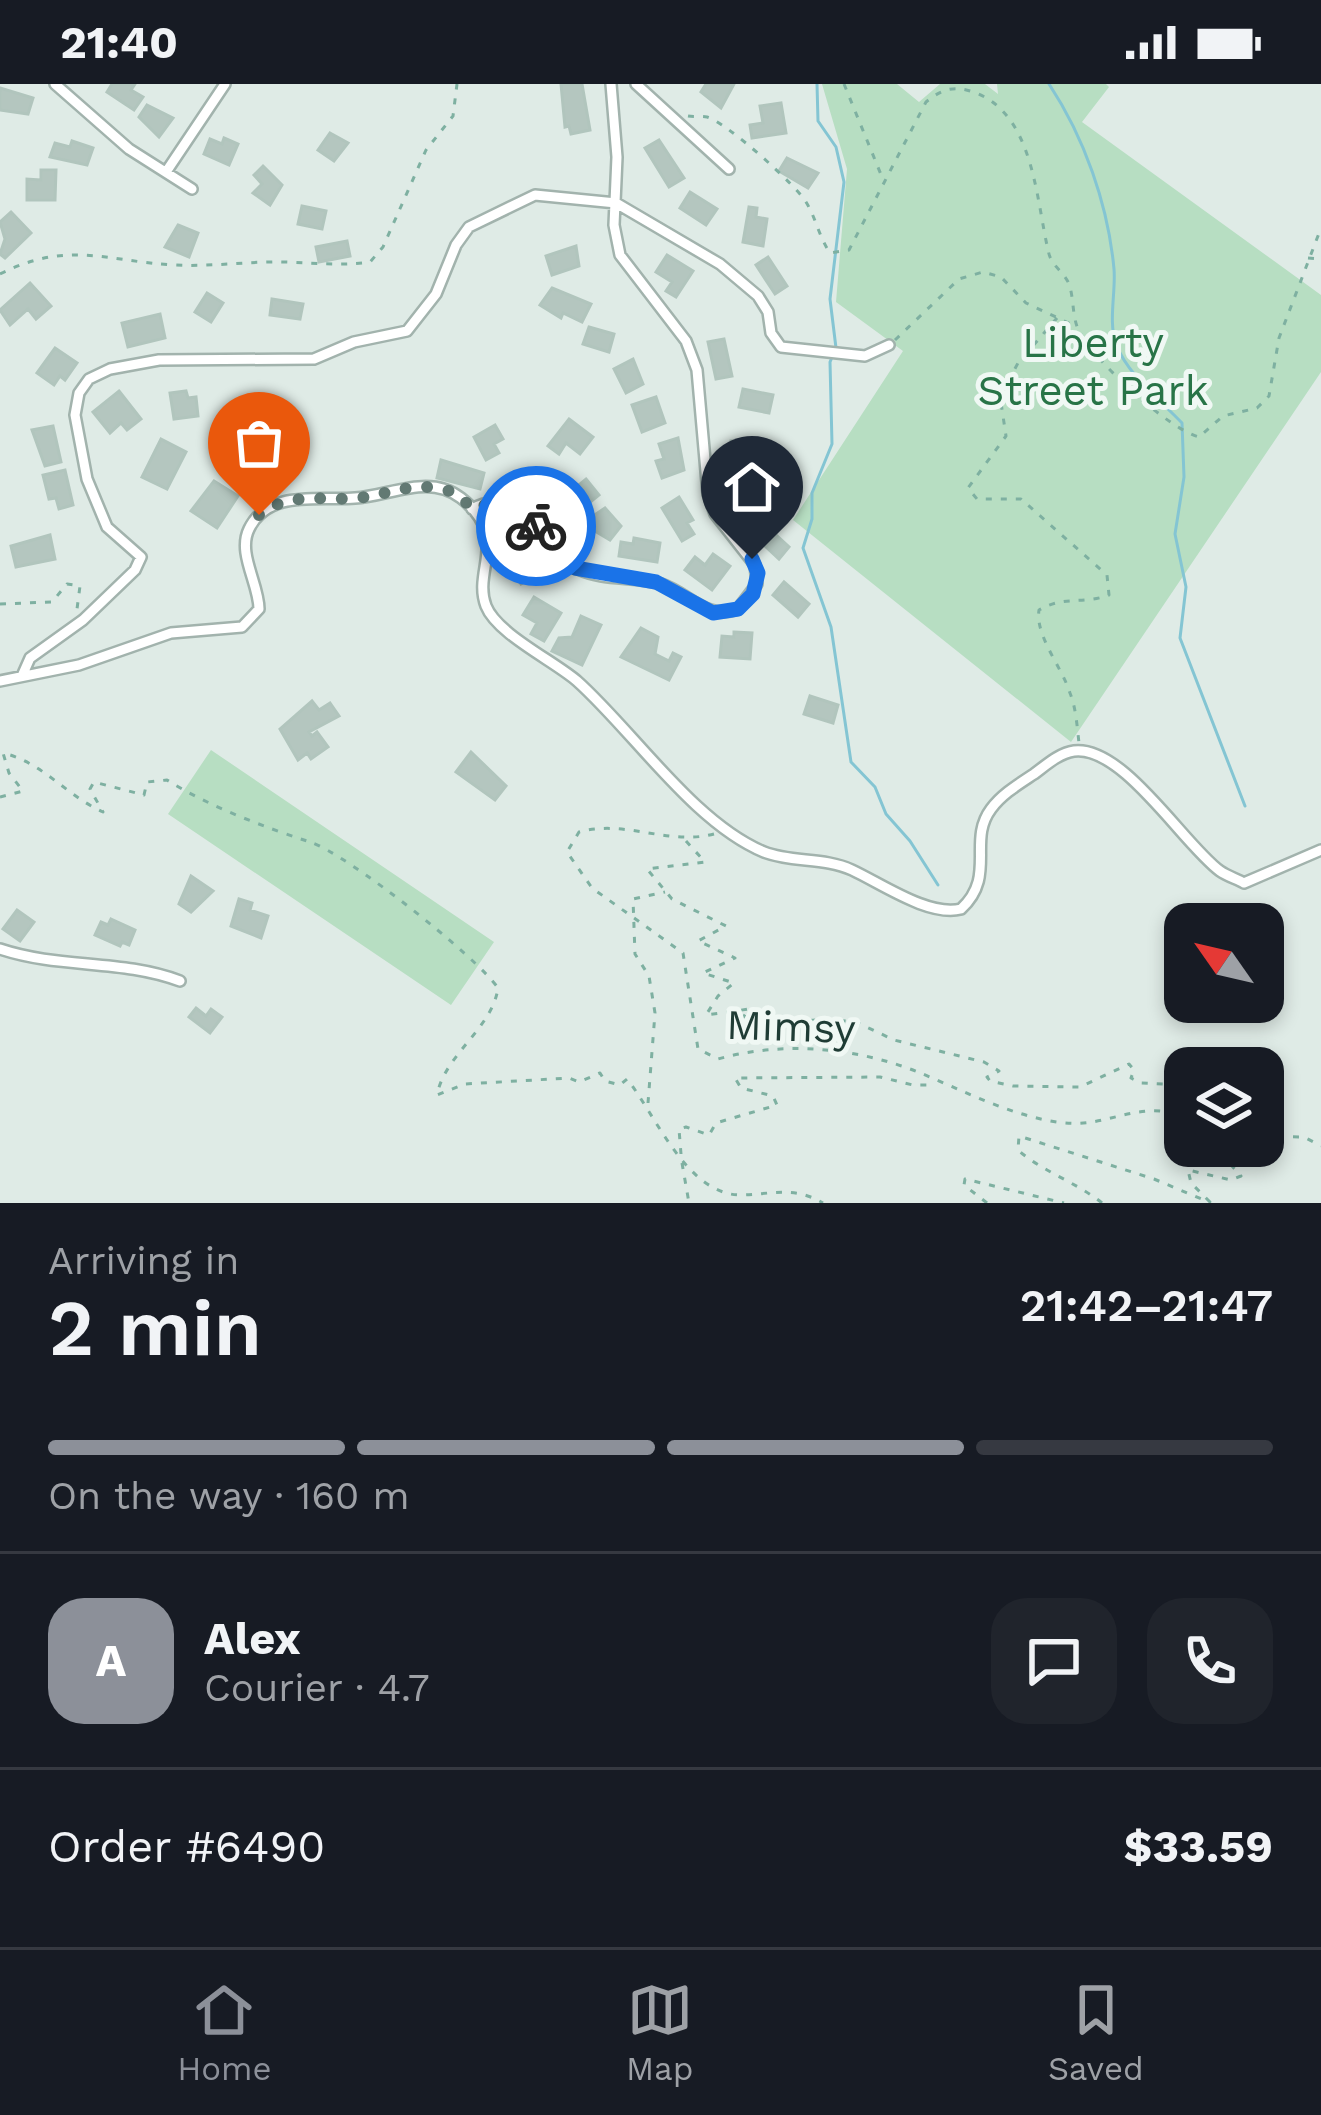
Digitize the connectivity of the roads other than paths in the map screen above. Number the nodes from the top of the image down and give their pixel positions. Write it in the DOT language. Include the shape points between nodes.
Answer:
graph roads {
  1 [pos="55,84"];
  2 [pos="225,84"];
  3 [pos="611,84"];
  4 [pos="636,84"];
  5 [pos="729,169"];
  6 [pos="166,172"];
  7 [pos="192,189"];
  8 [pos="616,203"];
  9 [pos="889,345"];
  10 [pos="472,509"];
  11 [pos="22,676"];
  12 [pos="0,681"];
  13 [pos="1321,850"];
  14 [pos="0,949"];
  15 [pos="180,981"];
  1 -- 6 [label="street"];
  2 -- 6 [label="street"];
  3 -- 8 [label="street"];
  4 -- 5 [label="street"];
  6 -- 7 [label="street"];
  8 -- 9 [label="street" via="735,273 768,312 781,347 865,356"];
  8 -- 10 [label="street" via="620,255 681,330 697,370 708,494 755,565 753,594 738,609 713,613 656,582 575,568 518,512 488,503"];
  8 -- 11 [label="street" via="535,195 492,212 456,245 436,294 407,331 314,359 200,356 110,369 89,380 75,415 87,479 107,526 140,563 30,658"];
  10 -- 11 [label="street" via="449,491 413,486 275,505 247,532 259,609 242,627 171,633"];
  10 -- 13 [label="street" via="488,537 486,607 497,622 573,678 670,782 761,851 828,860 917,902 961,909 981,884 986,815 1038,771 1080,750 1143,789 1220,871 1244,883"];
  11 -- 12 [label="street"];
  14 -- 15 [label="street" via="58,963 135,966"];
}
